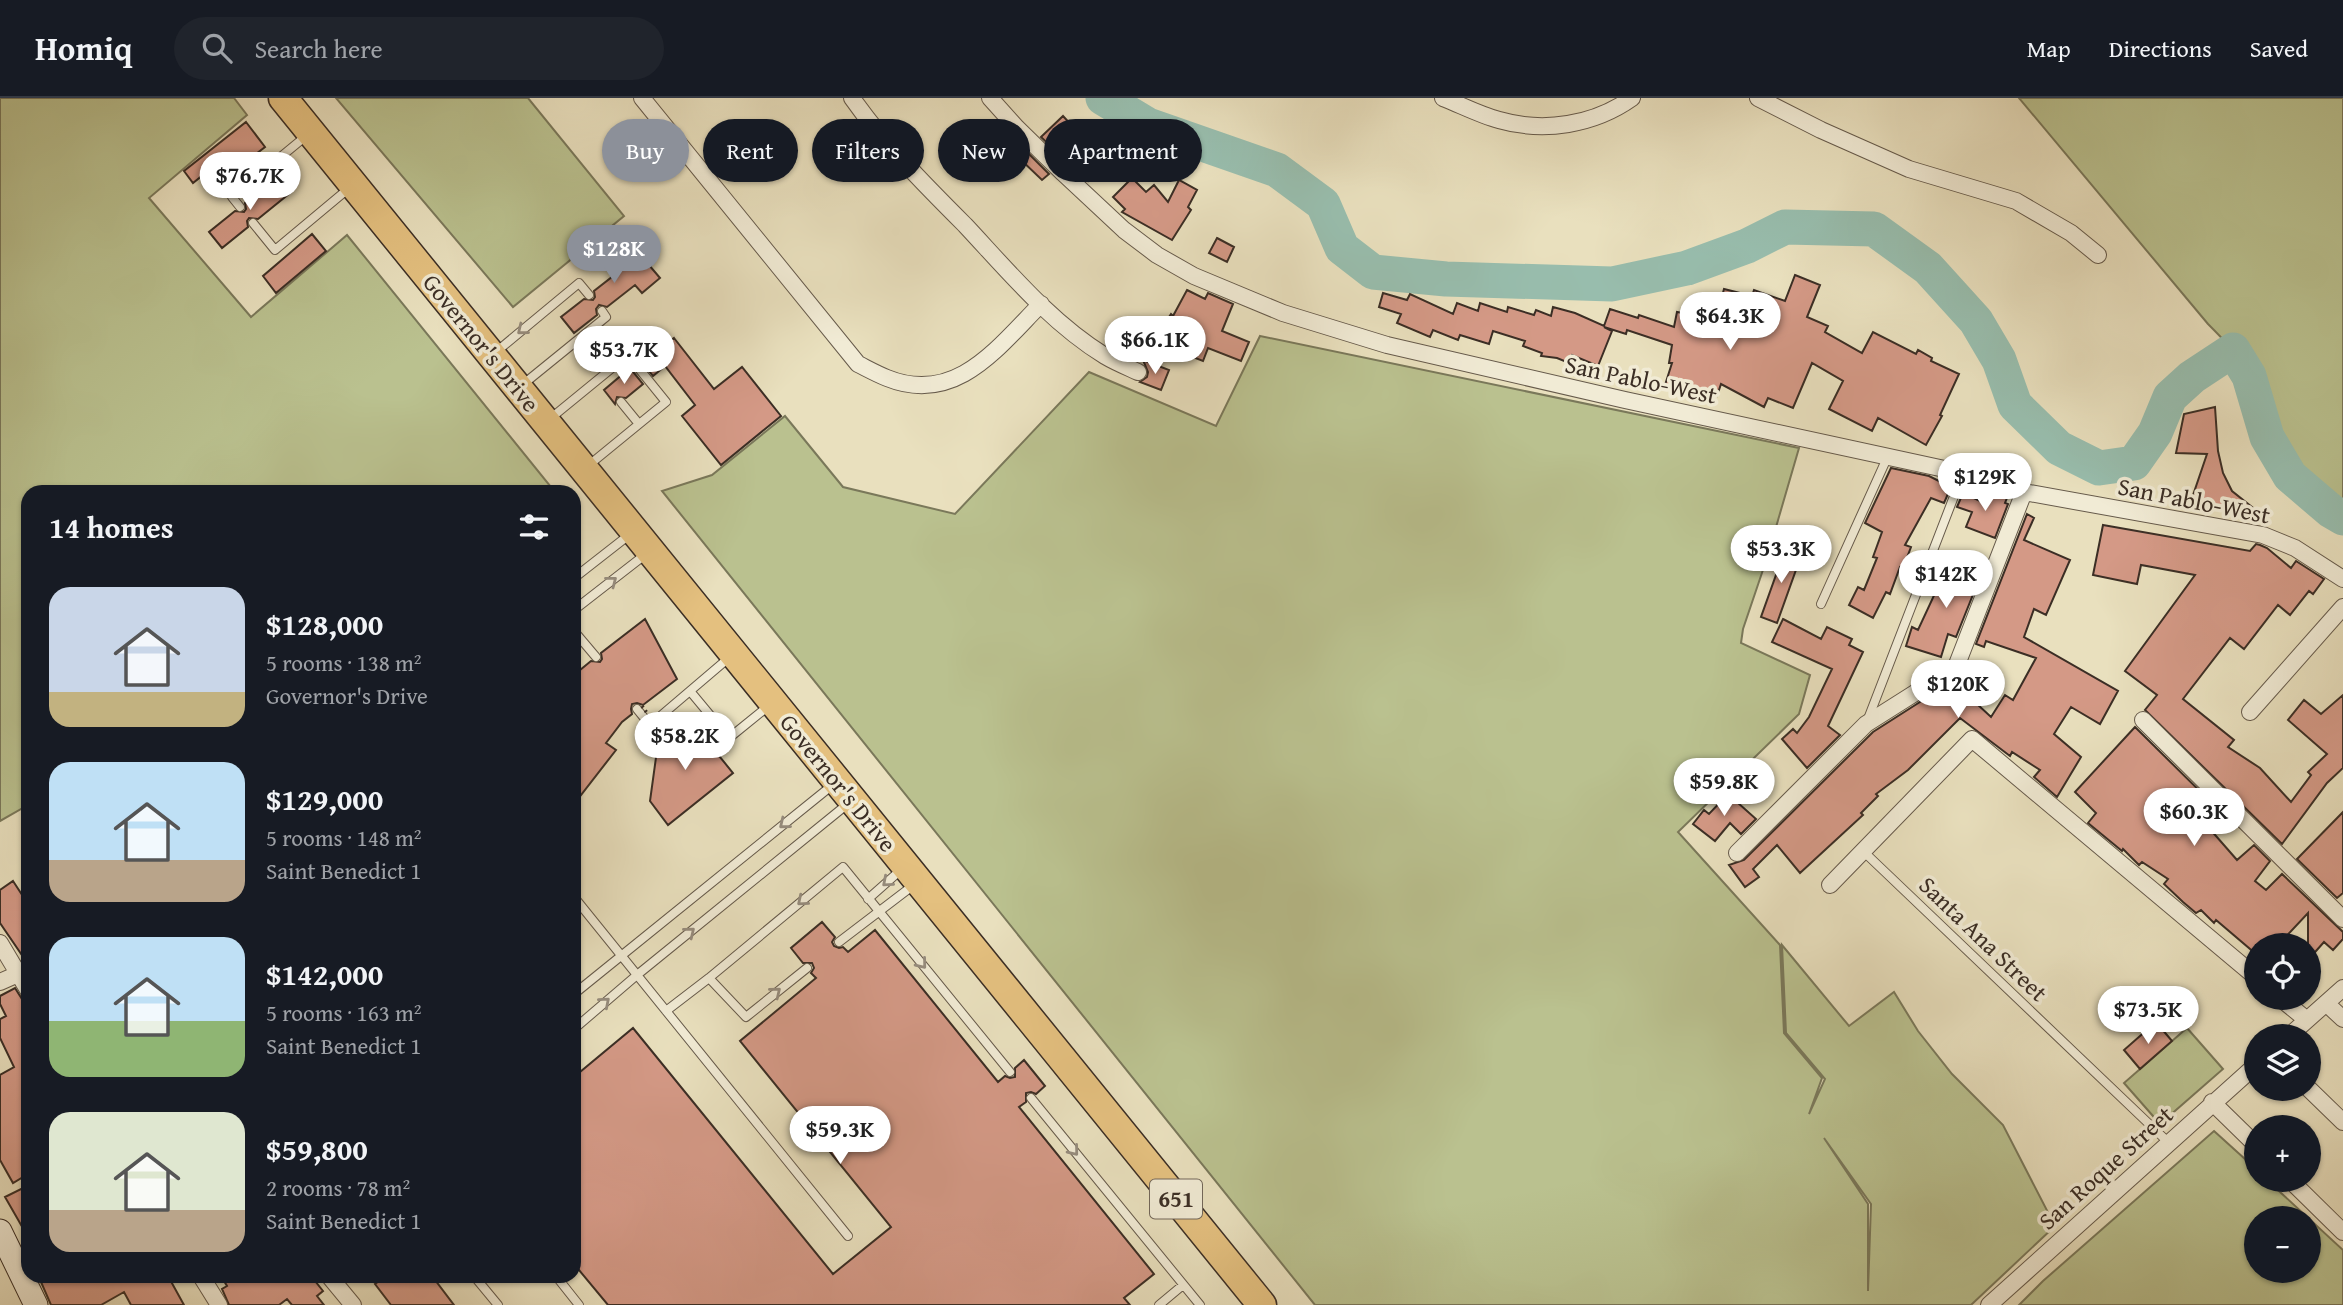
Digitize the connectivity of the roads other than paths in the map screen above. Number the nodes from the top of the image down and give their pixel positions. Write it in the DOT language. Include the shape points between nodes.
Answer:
graph roads {
  1 [pos="283,98"];
  2 [pos="642,98"];
  3 [pos="852,98"];
  4 [pos="990,98"];
  5 [pos="1443,98"];
  6 [pos="1632,98"];
  7 [pos="1758,98"];
  8 [pos="311,132"];
  9 [pos="354,185"];
  10 [pos="240,207"];
  11 [pos="253,223"];
  12 [pos="2098,255"];
  13 [pos="589,295"];
  14 [pos="1041,304"];
  15 [pos="602,311"];
  16 [pos="492,355"];
  17 [pos="1138,372"];
  18 [pos="601,377"];
  19 [pos="608,386"];
  20 [pos="519,388"];
  21 [pos="621,402"];
  22 [pos="546,422"];
  23 [pos="639,424"];
  24 [pos="1887,458"];
  25 [pos="584,469"];
  26 [pos="1963,473"];
  27 [pos="2024,492"];
  28 [pos="642,541"];
  29 [pos="581,574"];
  30 [pos="2343,579"];
  31 [pos="581,604"];
  32 [pos="1821,604"];
  33 [pos="2343,607"];
  34 [pos="581,639"];
  35 [pos="734,654"];
  36 [pos="596,657"];
  37 [pos="690,691"];
  38 [pos="773,702"];
  39 [pos="639,708"];
  40 [pos="2250,712"];
  41 [pos="2143,720"];
  42 [pos="1866,724"];
  43 [pos="845,790"];
  44 [pos="1863,851"];
  45 [pos="1737,853"];
  46 [pos="911,874"];
  47 [pos="1830,885"];
  48 [pos="868,898"];
  49 [pos="581,905"];
  50 [pos="879,912"];
  51 [pos="2343,919"];
  52 [pos="839,942"];
  53 [pos="0,943"];
  54 [pos="621,954"];
  55 [pos="2244,967"];
  56 [pos="807,968"];
  57 [pos="18,974"];
  58 [pos="637,975"];
  59 [pos="709,978"];
  60 [pos="21,979"];
  61 [pos="0,982"];
  62 [pos="581,988"];
  63 [pos="2343,988"];
  64 [pos="2327,1004"];
  65 [pos="2295,1010"];
  66 [pos="666,1011"];
  67 [pos="2343,1019"];
  68 [pos="2307,1020"];
  69 [pos="581,1023"];
  70 [pos="2302,1024"];
  71 [pos="1010,1072"];
  72 [pos="2244,1075"];
  73 [pos="1031,1098"];
  74 [pos="2321,1101"];
  75 [pos="2213,1102"];
  76 [pos="2343,1122"];
  77 [pos="2244,1133"];
  78 [pos="2168,1142"];
  79 [pos="2302,1192"];
  80 [pos="0,1231"];
  81 [pos="2343,1232"];
  82 [pos="848,1236"];
  83 [pos="21,1274"];
  84 [pos="25,1283"];
  85 [pos="205,1283"];
  86 [pos="335,1283"];
  87 [pos="480,1283"];
  88 [pos="562,1283"];
  89 [pos="1183,1284"];
  90 [pos="36,1305"];
  91 [pos="219,1305"];
  92 [pos="354,1305"];
  93 [pos="498,1305"];
  94 [pos="579,1305"];
  95 [pos="1159,1305"];
  96 [pos="1200,1305"];
  97 [pos="1262,1305"];
  98 [pos="1989,1305"];
  1 -- 8 [label="highway, Governor's Drive / 651"];
  2 -- 14 [label="street" via="858,364 889,379 918,385 962,377"];
  3 -- 14 [label="street" via="902,161"];
  4 -- 24 [label="street, San Pablo-West" via="1063,173 1157,255 1194,276 1283,313 1387,345"];
  5 -- 6 [label="street" via="1525,126 1588,120"];
  7 -- 12 [label="street" via="1909,169 2016,201 2071,233"];
  8 -- 9 [label="highway, Governor's Drive / 651"];
  8 -- 10 [label="lane" via="232,197"];
  9 -- 11 [label="lane" via="275,250"];
  9 -- 16 [label="highway, Governor's Drive / 651"];
  13 -- 16 [label="lane, one-way" via="579,283"];
  14 -- 17 [label="street" via="1077,337"];
  15 -- 20 [label="lane" via="606,317"];
  16 -- 20 [label="highway, Governor's Drive / 651"];
  18 -- 19 [label="lane"];
  18 -- 22 [label="lane"];
  18 -- 23 [label="lane" via="628,355 659,393 666,402"];
  20 -- 22 [label="highway, Governor's Drive / 651"];
  21 -- 23 [label="lane"];
  22 -- 25 [label="highway, Governor's Drive / 651"];
  23 -- 25 [label="lane"];
  24 -- 26 [label="street, San Pablo-West"];
  24 -- 32 [label="lane"];
  25 -- 28 [label="highway, Governor's Drive / 651"];
  26 -- 27 [label="street, San Pablo-West"];
  26 -- 42 [label="lane"];
  27 -- 30 [label="street, San Pablo-West" via="2263,536 2295,548"];
  27 -- 42 [label="street" via="1956,667"];
  28 -- 29 [label="lane"];
  31 -- 28 [label="lane, one-way"];
  28 -- 35 [label="highway, Governor's Drive / 651"];
  33 -- 40 [label="street"];
  34 -- 36 [label="lane"];
  35 -- 37 [label="lane"];
  35 -- 38 [label="highway, Governor's Drive / 651"];
  37 -- 38 [label="lane" via="729,738"];
  37 -- 39 [label="lane" via="650,725"];
  38 -- 43 [label="highway, Governor's Drive / 651"];
  41 -- 51 [label="street"];
  42 -- 45 [label="street"];
  43 -- 46 [label="highway, Governor's Drive / 651"];
  43 -- 54 [label="lane, one-way"];
  58 -- 43 [label="lane, one-way"];
  44 -- 47 [label="street"];
  44 -- 55 [label="street" via="1972,738"];
  44 -- 78 [label="lane, Santa Ana Street"];
  46 -- 48 [label="lane, one-way"];
  46 -- 50 [label="lane"];
  46 -- 97 [label="highway, Governor's Drive / 651"];
  48 -- 50 [label="lane"];
  48 -- 59 [label="lane, one-way" via="843,867"];
  49 -- 54 [label="lane"];
  50 -- 52 [label="lane"];
  50 -- 71 [label="lane, one-way"];
  53 -- 57 [label="street"];
  54 -- 58 [label="lane"];
  54 -- 62 [label="lane"];
  59 -- 56 [label="lane, one-way" via="746,1017"];
  57 -- 60 [label="street"];
  57 -- 61 [label="street"];
  58 -- 66 [label="lane"];
  69 -- 58 [label="lane, one-way"];
  59 -- 66 [label="lane"];
  63 -- 64 [label="street"];
  64 -- 67 [label="street"];
  64 -- 68 [label="street"];
  65 -- 68 [label="street"];
  66 -- 82 [label="lane"];
  68 -- 70 [label="street"];
  72 -- 75 [label="street, San Roque Street"];
  73 -- 89 [label="lane, one-way"];
  74 -- 76 [label="street"];
  75 -- 77 [label="street"];
  75 -- 78 [label="street, San Roque Street"];
  78 -- 98 [label="street, San Roque Street"];
  79 -- 81 [label="street"];
  80 -- 83 [label="main road"];
  84 -- 90 [label="main road"];
  85 -- 91 [label="street"];
  86 -- 92 [label="street"];
  87 -- 93 [label="lane"];
  88 -- 94 [label="lane"];
  89 -- 95 [label="lane"];
  89 -- 96 [label="lane"];
}
